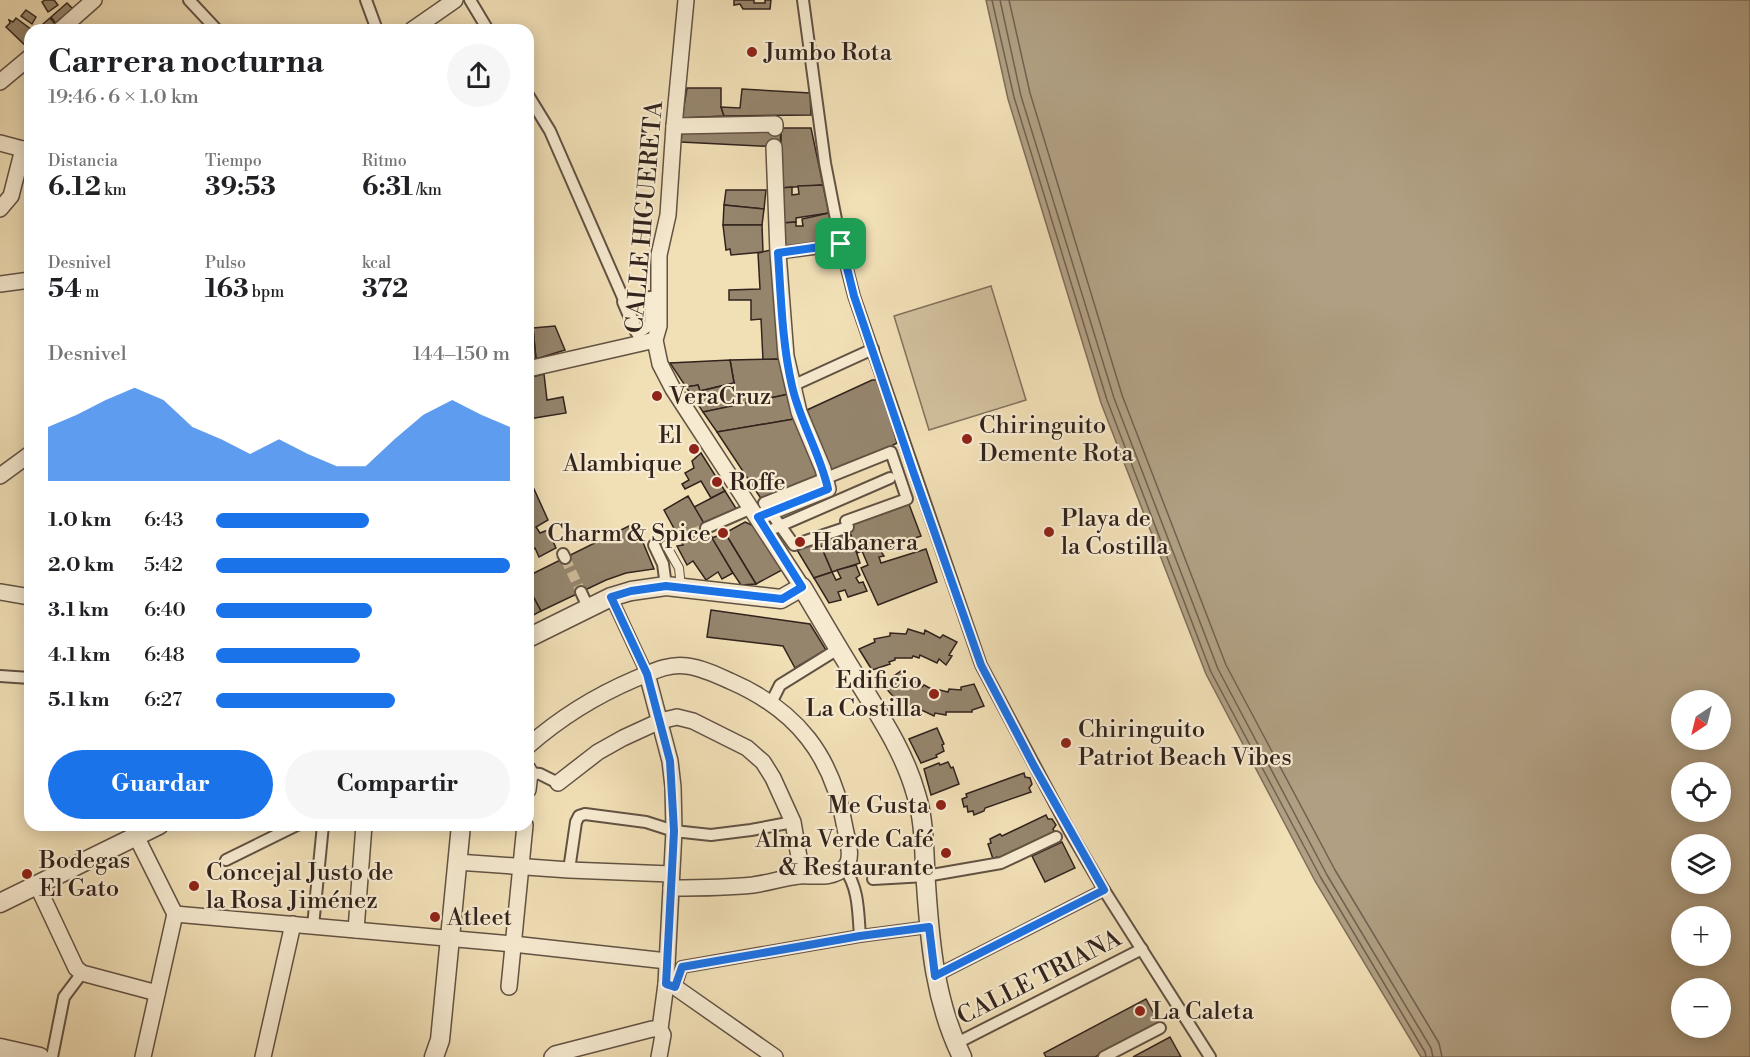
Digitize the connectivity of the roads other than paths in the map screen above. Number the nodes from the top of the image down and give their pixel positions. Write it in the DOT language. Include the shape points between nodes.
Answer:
graph roads {
  1 [pos="94,0"];
  2 [pos="189,0"];
  3 [pos="366,0"];
  4 [pos="455,0"];
  5 [pos="470,0"];
  6 [pos="686,0"];
  7 [pos="802,0"];
  8 [pos="67,24"];
  9 [pos="211,24"];
  10 [pos="375,24"];
  11 [pos="421,24"];
  12 [pos="484,24"];
  13 [pos="24,62"];
  14 [pos="0,82"];
  15 [pos="534,105"];
  16 [pos="778,125"];
  17 [pos="674,126"];
  18 [pos="0,144"];
  19 [pos="774,147"];
  20 [pos="24,150"];
  21 [pos="24,156"];
  22 [pos="0,209"];
  23 [pos="841,244"];
  24 [pos="778,253"];
  25 [pos="24,281"];
  26 [pos="0,284"];
  27 [pos="625,301"];
  28 [pos="638,338"];
  29 [pos="655,340"];
  30 [pos="873,349"];
  31 [pos="534,367"];
  32 [pos="792,386"];
  33 [pos="24,458"];
  34 [pos="0,476"];
  35 [pos="826,478"];
  36 [pos="890,478"];
  37 [pos="760,512"];
  38 [pos="706,528"];
  39 [pos="773,529"];
  40 [pos="654,545"];
  41 [pos="666,545"];
  42 [pos="674,587"];
  43 [pos="802,587"];
  44 [pos="0,592"];
  45 [pos="24,596"];
  46 [pos="611,597"];
  47 [pos="534,634"];
  48 [pos="838,649"];
  49 [pos="647,674"];
  50 [pos="0,676"];
  51 [pos="24,678"];
  52 [pos="771,703"];
  53 [pos="660,721"];
  54 [pos="534,741"];
  55 [pos="534,772"];
  56 [pos="558,783"];
  57 [pos="793,822"];
  58 [pos="134,831"];
  59 [pos="285,831"];
  60 [pos="322,831"];
  61 [pos="364,831"];
  62 [pos="460,831"];
  63 [pos="524,831"];
  64 [pos="674,831"];
  65 [pos="1056,837"];
  66 [pos="226,860"];
  67 [pos="457,862"];
  68 [pos="520,867"];
  69 [pos="845,869"];
  70 [pos="569,870"];
  71 [pos="799,876"];
  72 [pos="926,876"];
  73 [pos="873,879"];
  74 [pos="671,881"];
  75 [pos="37,885"];
  76 [pos="1104,890"];
  77 [pos="0,903"];
  78 [pos="175,914"];
  79 [pos="293,924"];
  80 [pos="313,926"];
  81 [pos="929,927"];
  82 [pos="356,930"];
  83 [pos="862,936"];
  84 [pos="449,938"];
  85 [pos="513,944"];
  86 [pos="1142,949"];
  87 [pos="667,961"];
  88 [pos="82,973"];
  89 [pos="935,976"];
  90 [pos="670,985"];
  91 [pos="509,987"];
  92 [pos="158,993"];
  93 [pos="1160,1028"];
  94 [pos="660,1029"];
  95 [pos="0,1048"];
  96 [pos="958,1050"];
  97 [pos="40,1057"];
  98 [pos="52,1057"];
  99 [pos="143,1057"];
  100 [pos="263,1057"];
  101 [pos="434,1057"];
  102 [pos="552,1057"];
  103 [pos="659,1057"];
  104 [pos="774,1057"];
  105 [pos="1104,1057"];
  106 [pos="1210,1057"];
  1 -- 8 [label="street"];
  2 -- 9 [label="street"];
  3 -- 10 [label="street"];
  4 -- 11 [label="street"];
  5 -- 12 [label="street"];
  6 -- 17 [label="street, CALLE HIGUERETA"];
  7 -- 23 [label="street" via="825,163"];
  13 -- 14 [label="street"];
  15 -- 27 [label="street" via="550,131"];
  16 -- 17 [label="street"];
  17 -- 29 [label="street, CALLE HIGUERETA" via="668,215 659,255 659,326"];
  18 -- 20 [label="street"];
  19 -- 24 [label="street"];
  21 -- 22 [label="street" via="11,195"];
  23 -- 24 [label="street"];
  23 -- 30 [label="street"];
  24 -- 32 [label="street"];
  25 -- 26 [label="street"];
  27 -- 28 [label="street"];
  27 -- 28 [label="street" via="651,297 650,325"];
  28 -- 29 [label="street"];
  28 -- 31 [label="street"];
  29 -- 37 [label="street, CALLE HIGUERETA" via="660,364 673,389"];
  30 -- 32 [label="street"];
  30 -- 76 [label="street" via="981,665"];
  32 -- 35 [label="street"];
  33 -- 34 [label="street"];
  35 -- 37 [label="street" via="828,489"];
  35 -- 39 [label="street" via="891,452 907,499 794,545"];
  36 -- 39 [label="street"];
  37 -- 38 [label="street"];
  37 -- 39 [label="street, CALLE HIGUERETA"];
  39 -- 43 [label="street, CALLE HIGUERETA"];
  40 -- 42 [label="street"];
  41 -- 42 [label="lane" via="679,568"];
  42 -- 43 [label="street" via="782,599"];
  42 -- 46 [label="street"];
  43 -- 48 [label="street"];
  44 -- 45 [label="street"];
  46 -- 47 [label="street" via="584,600"];
  46 -- 49 [label="street"];
  48 -- 52 [label="street" via="780,685"];
  48 -- 72 [label="street" via="906,765 917,796"];
  49 -- 52 [label="street" via="670,666 687,666 713,673"];
  49 -- 53 [label="street"];
  49 -- 54 [label="street" via="572,711"];
  50 -- 51 [label="street"];
  52 -- 69 [label="street" via="797,724 817,750 832,780 849,851"];
  53 -- 56 [label="street" via="598,752"];
  53 -- 57 [label="street" via="677,717 693,721 747,748 773,778"];
  53 -- 64 [label="street" via="670,761"];
  55 -- 56 [label="street"];
  57 -- 64 [label="street" via="711,835"];
  57 -- 71 [label="street"];
  58 -- 75 [label="street"];
  58 -- 78 [label="street"];
  59 -- 66 [label="street"];
  60 -- 80 [label="street"];
  61 -- 82 [label="street"];
  62 -- 67 [label="street"];
  63 -- 68 [label="street"];
  64 -- 70 [label="street" via="646,822 579,816"];
  64 -- 74 [label="street"];
  65 -- 72 [label="street" via="1001,863"];
  67 -- 68 [label="street"];
  67 -- 84 [label="street"];
  68 -- 70 [label="street"];
  68 -- 85 [label="street"];
  69 -- 71 [label="street" via="815,877"];
  69 -- 83 [label="street" via="853,881"];
  70 -- 74 [label="street"];
  71 -- 74 [label="street" via="716,888"];
  72 -- 73 [label="street"];
  72 -- 81 [label="street"];
  74 -- 87 [label="street"];
  75 -- 77 [label="street"];
  75 -- 88 [label="street" via="76,968"];
  76 -- 86 [label="street"];
  76 -- 89 [label="street"];
  78 -- 79 [label="street"];
  78 -- 92 [label="street"];
  79 -- 80 [label="street"];
  79 -- 100 [label="street"];
  80 -- 82 [label="street"];
  81 -- 83 [label="street"];
  81 -- 89 [label="street"];
  82 -- 84 [label="street"];
  83 -- 90 [label="street" via="682,967"];
  84 -- 85 [label="street"];
  84 -- 101 [label="street" via="440,1040"];
  85 -- 87 [label="street"];
  85 -- 91 [label="street"];
  86 -- 96 [label="street, CALLE TRIANA"];
  86 -- 106 [label="street"];
  87 -- 90 [label="street"];
  88 -- 92 [label="street"];
  88 -- 98 [label="street" via="64,998"];
  89 -- 96 [label="street"];
  90 -- 94 [label="street"];
  90 -- 104 [label="street"];
  92 -- 99 [label="street"];
  93 -- 105 [label="street"];
  94 -- 102 [label="street"];
  94 -- 103 [label="street" via="663,1035"];
  95 -- 97 [label="street"];
}
